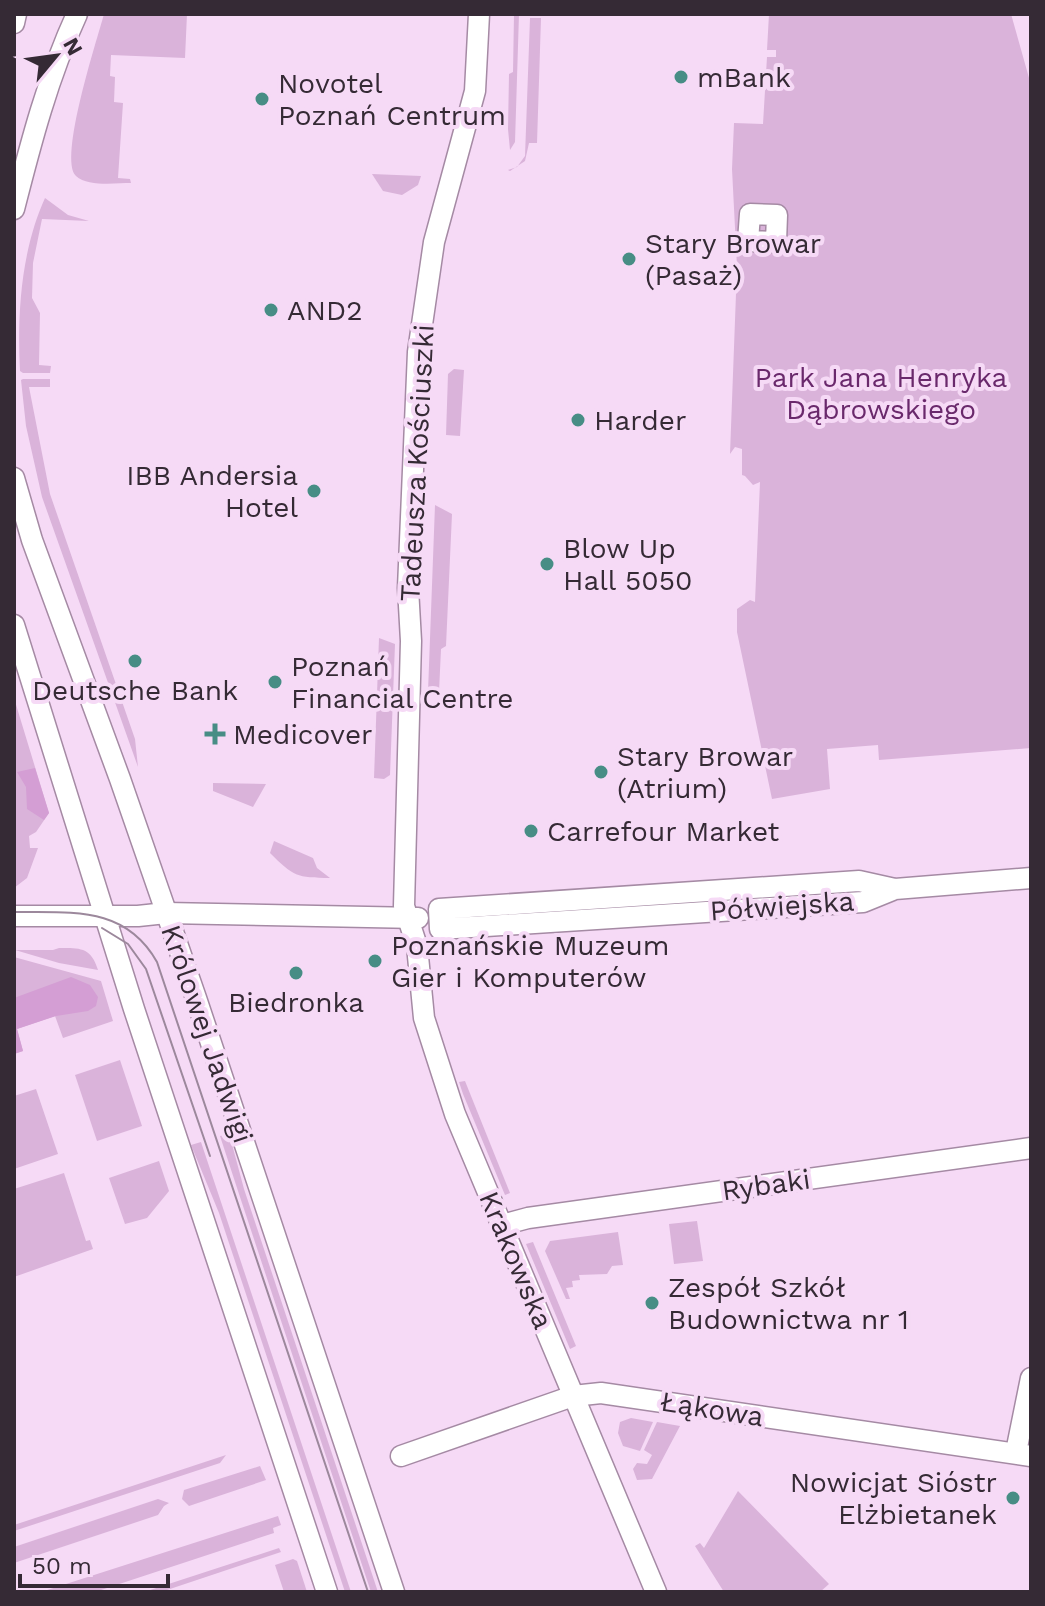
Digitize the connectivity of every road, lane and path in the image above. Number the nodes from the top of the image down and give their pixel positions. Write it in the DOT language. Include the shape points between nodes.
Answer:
graph roads {
  1 [pos="16,14"];
  2 [pos="77,14"];
  3 [pos="479,14"];
  4 [pos="14,23"];
  5 [pos="15,203"];
  6 [pos="14,478"];
  7 [pos="14,625"];
  8 [pos="1031,878"];
  9 [pos="166,913"];
  10 [pos="104,915"];
  11 [pos="14,916"];
  12 [pos="408,918"];
  13 [pos="1031,1148"];
  14 [pos="502,1225"];
  15 [pos="1031,1378"];
  16 [pos="573,1396"];
  17 [pos="1024,1454"];
  18 [pos="401,1456"];
  19 [pos="327,1592"];
  20 [pos="394,1592"];
  21 [pos="656,1592"];
  1 -- 4 [label="street"];
  2 -- 5 [label="street" via="36,122"];
  3 -- 12 [label="street, Tadeusza Kościuszki" via="475,91 434,242 418,352 408,588 403,893"];
  6 -- 9 [label="street, Królowej Jadwigi"];
  7 -- 10 [label="street"];
  8 -- 12 [label="street, Półwiejska" via="895,889 859,881 513,914 439,909 439,917"];
  9 -- 10 [label="street, Półwiejska"];
  9 -- 12 [label="street, Półwiejska"];
  9 -- 20 [label="street, Królowej Jadwigi"];
  10 -- 11 [label="street, Półwiejska"];
  10 -- 19 [label="street"];
  12 -- 14 [label="street, Krakowska" via="417,946 424,1018 444,1084"];
  13 -- 14 [label="street, Rybaki"];
  14 -- 16 [label="street, Krakowska"];
  15 -- 17 [label="street"];
  16 -- 17 [label="street, Łąkowa" via="604,1393"];
  16 -- 18 [label="street, Łąkowa"];
  16 -- 21 [label="street, Krakowska"];
}
